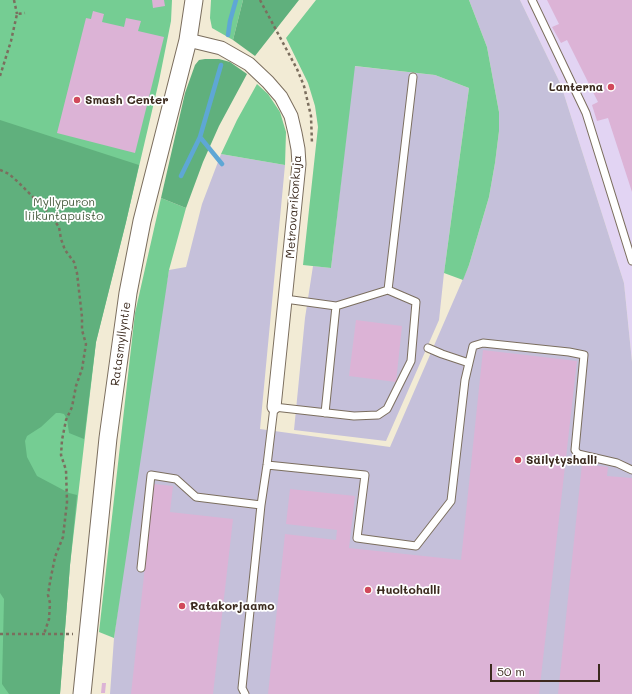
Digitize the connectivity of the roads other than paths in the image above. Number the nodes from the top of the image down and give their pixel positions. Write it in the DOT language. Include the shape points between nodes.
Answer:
graph roads {
  1 [pos="194,0"];
  2 [pos="532,0"];
  3 [pos="188,40"];
  4 [pos="413,77"];
  5 [pos="632,261"];
  6 [pos="388,290"];
  7 [pos="285,299"];
  8 [pos="336,306"];
  9 [pos="428,348"];
  10 [pos="469,363"];
  11 [pos="274,407"];
  12 [pos="325,413"];
  13 [pos="267,465"];
  14 [pos="632,470"];
  15 [pos="261,505"];
  16 [pos="141,568"];
  17 [pos="82,694"];
  18 [pos="245,694"];
  1 -- 3 [label="street, Ratasmyllyntie"];
  2 -- 5 [label="lane" via="587,118"];
  3 -- 7 [label="street, Metrovarikonkuja" via="221,48 249,64 282,97 290,116 298,149 298,164"];
  3 -- 17 [label="street, Ratasmyllyntie" via="144,214 128,293 108,438"];
  4 -- 6 [label="lane"];
  6 -- 8 [label="lane"];
  6 -- 12 [label="lane" via="416,302 410,361 387,409 378,414 354,416"];
  7 -- 8 [label="lane"];
  7 -- 11 [label="street, Metrovarikonkuja"];
  8 -- 12 [label="lane"];
  9 -- 10 [label="lane"];
  10 -- 13 [label="lane" via="451,501 416,546 357,538 365,475"];
  10 -- 14 [label="lane" via="473,346 483,343 584,355 576,450 578,454 617,463"];
  11 -- 12 [label="lane"];
  11 -- 13 [label="lane"];
  13 -- 15 [label="lane"];
  15 -- 16 [label="lane" via="196,497 176,479 151,475"];
  15 -- 18 [label="lane" via="242,688"];
}
